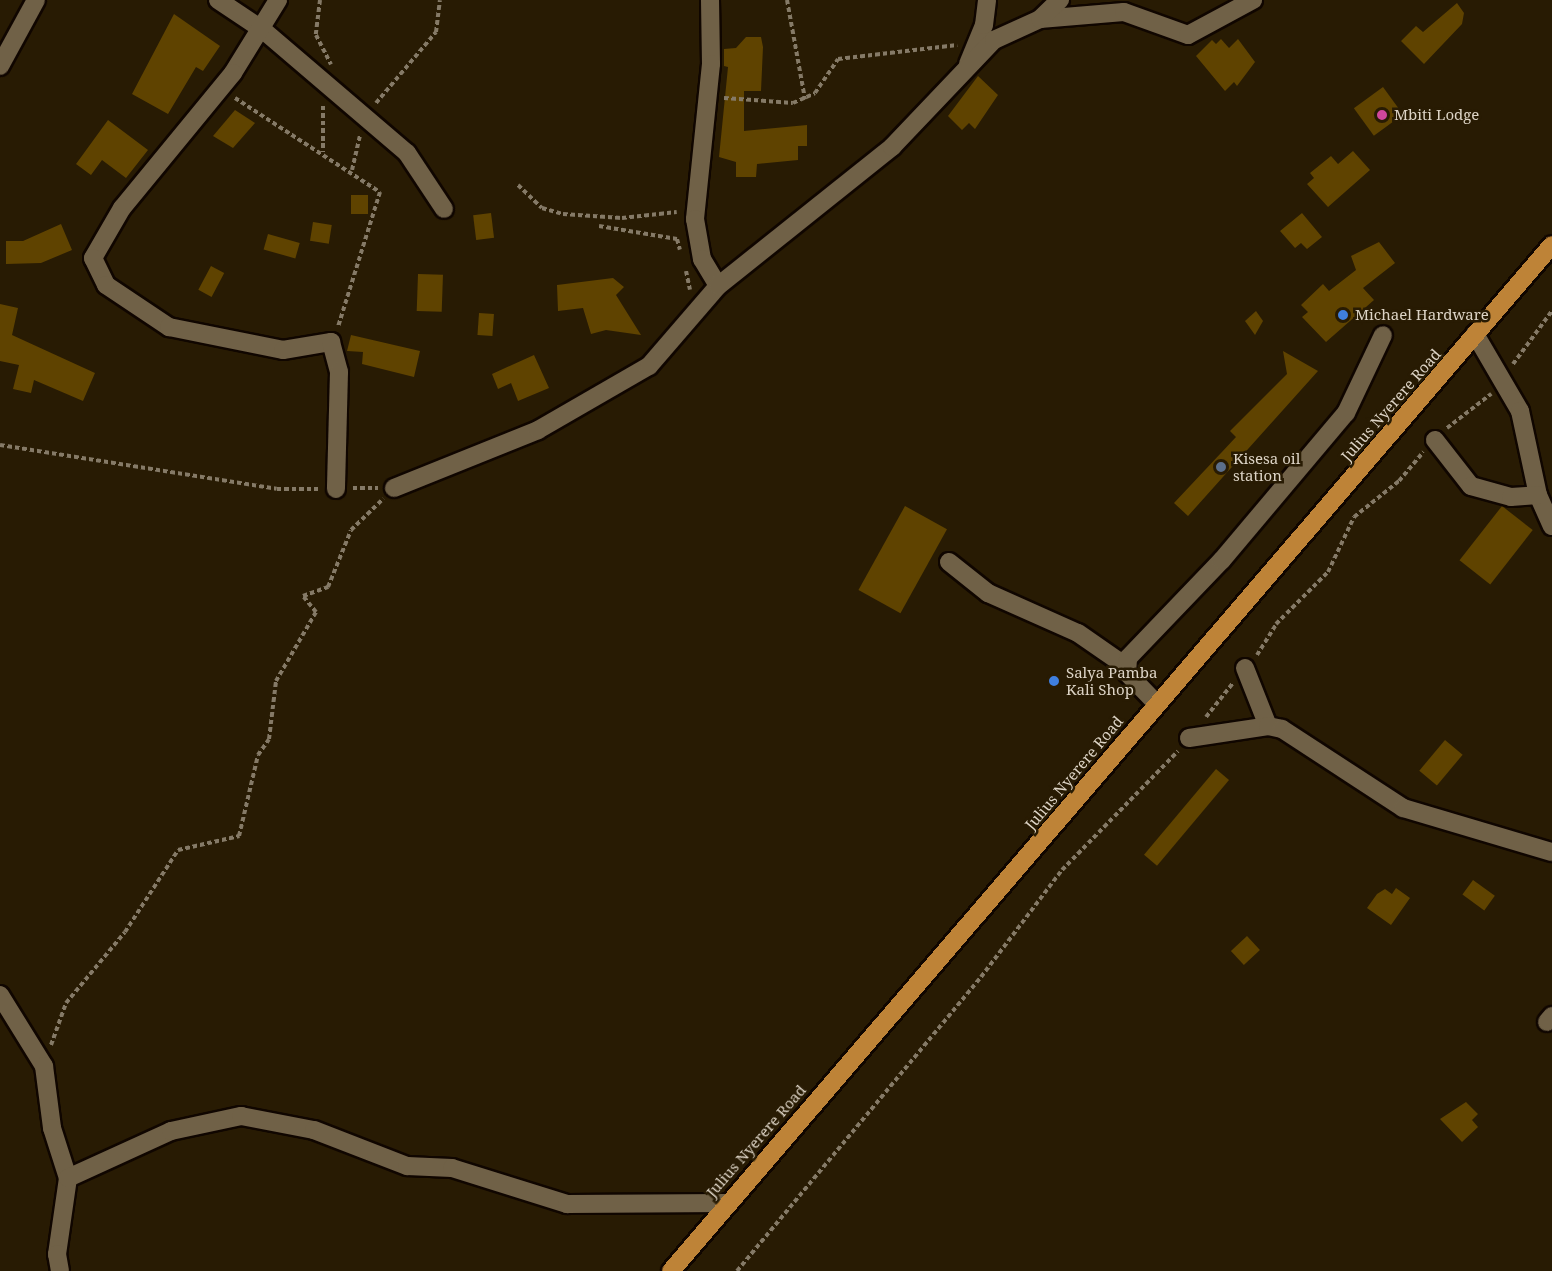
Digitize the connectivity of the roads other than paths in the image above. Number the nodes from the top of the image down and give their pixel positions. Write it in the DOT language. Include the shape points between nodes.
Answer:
graph roads {
  1 [pos="36,0"];
  2 [pos="218,0"];
  3 [pos="278,0"];
  4 [pos="710,0"];
  5 [pos="987,0"];
  6 [pos="1060,0"];
  7 [pos="1253,0"];
  8 [pos="1040,19"];
  9 [pos="263,30"];
  10 [pos="0,66"];
  11 [pos="966,75"];
  12 [pos="444,209"];
  13 [pos="1552,245"];
  14 [pos="718,286"];
  15 [pos="1475,334"];
  16 [pos="1383,335"];
  17 [pos="1436,440"];
  18 [pos="394,488"];
  19 [pos="336,489"];
  20 [pos="1538,495"];
  21 [pos="1552,526"];
  22 [pos="949,562"];
  23 [pos="1124,665"];
  24 [pos="1245,668"];
  25 [pos="1156,704"];
  26 [pos="1268,726"];
  27 [pos="1189,738"];
  28 [pos="1552,852"];
  29 [pos="0,995"];
  30 [pos="68,1178"];
  31 [pos="726,1203"];
  32 [pos="60,1271"];
  33 [pos="671,1271"];
  1 -- 10 [label="street"];
  2 -- 9 [label="street"];
  3 -- 9 [label="street"];
  4 -- 14 [label="street" via="695,219 702,259"];
  5 -- 11 [label="street"];
  6 -- 8 [label="street"];
  7 -- 8 [label="street" via="1188,35 1124,12"];
  8 -- 11 [label="street" via="994,40"];
  9 -- 12 [label="street" via="365,115 423,170"];
  9 -- 19 [label="street" via="116,217 93,258 96,272 106,285 169,327 283,350 324,339 331,342 339,372"];
  11 -- 14 [label="street" via="831,200"];
  13 -- 15 [label="highway, Julius Nyerere Road"];
  14 -- 18 [label="street" via="649,366 538,430"];
  15 -- 20 [label="street" via="1520,411"];
  15 -- 25 [label="highway, Julius Nyerere Road"];
  16 -- 23 [label="street" via="1346,413"];
  17 -- 20 [label="street" via="1471,486 1511,497"];
  20 -- 21 [label="street"];
  22 -- 23 [label="street" via="988,592 1078,633"];
  23 -- 25 [label="street"];
  24 -- 26 [label="street"];
  25 -- 31 [label="highway, Julius Nyerere Road"];
  26 -- 27 [label="street"];
  26 -- 28 [label="street" via="1307,741 1356,780 1402,808"];
  29 -- 30 [label="street" via="44,1066 52,1128"];
  30 -- 31 [label="street" via="171,1131 241,1116 314,1130 407,1166 452,1168 567,1204"];
  30 -- 32 [label="street" via="57,1254"];
  31 -- 33 [label="highway, Julius Nyerere Road"];
}
